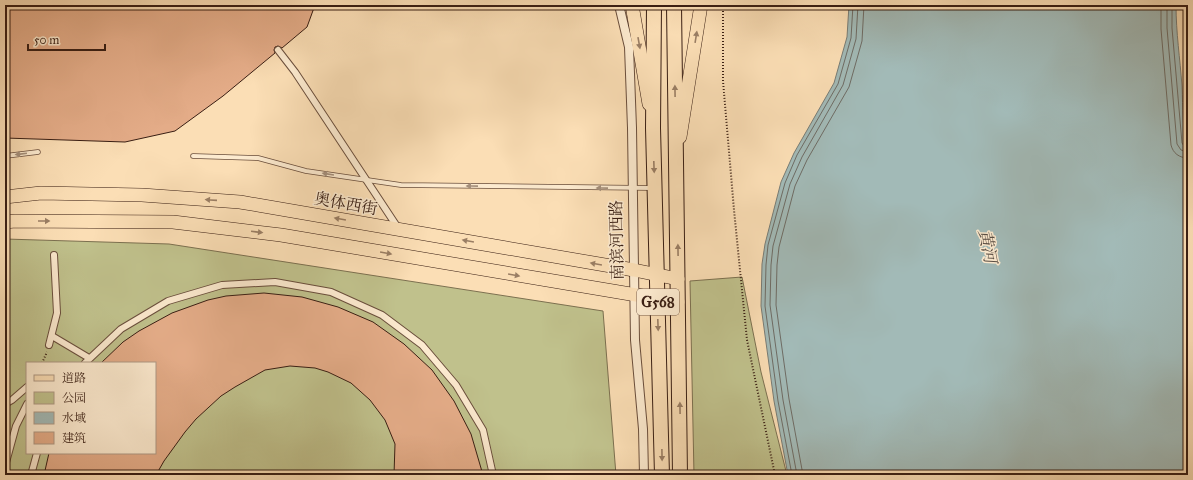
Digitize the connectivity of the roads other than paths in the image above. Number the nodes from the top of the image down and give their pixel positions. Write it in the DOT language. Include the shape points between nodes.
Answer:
graph roads {
  1 [pos="619,5"];
  2 [pos="632,5"];
  3 [pos="654,5"];
  4 [pos="674,5"];
  5 [pos="701,9"];
  6 [pos="278,50"];
  7 [pos="653,128"];
  8 [pos="38,152"];
  9 [pos="5,156"];
  10 [pos="193,156"];
  11 [pos="676,158"];
  12 [pos="366,180"];
  13 [pos="633,188"];
  14 [pos="655,188"];
  15 [pos="5,196"];
  16 [pos="5,222"];
  17 [pos="399,229"];
  18 [pos="54,255"];
  19 [pos="634,270"];
  20 [pos="657,275"];
  21 [pos="678,279"];
  22 [pos="634,295"];
  23 [pos="658,300"];
  24 [pos="678,302"];
  25 [pos="52,336"];
  26 [pos="49,345"];
  27 [pos="87,360"];
  28 [pos="26,388"];
  29 [pos="5,404"];
  30 [pos="26,406"];
  31 [pos="37,454"];
  32 [pos="5,466"];
  33 [pos="31,475"];
  34 [pos="493,475"];
  35 [pos="644,475"];
  36 [pos="662,475"];
  37 [pos="680,475"];
  1 -- 13 [label="street, 南滨河西路" via="629,47"];
  2 -- 7 [label="main road, one-way"];
  3 -- 7 [label="highway, G568"];
  11 -- 4 [label="highway, G568, one-way"];
  11 -- 5 [label="main road, one-way"];
  6 -- 12 [label="street"];
  7 -- 14 [label="highway, G568, one-way"];
  8 -- 9 [label="lane, one-way"];
  12 -- 10 [label="lane, one-way" via="306,171 258,158"];
  21 -- 11 [label="highway, G568, one-way"];
  13 -- 12 [label="lane, one-way" via="401,186"];
  12 -- 17 [label="street"];
  13 -- 14 [label="lane"];
  13 -- 19 [label="street, 南滨河西路"];
  14 -- 20 [label="highway, G568"];
  17 -- 15 [label="main road, 奥体西街, one-way" via="240,202 142,195"];
  16 -- 22 [label="main road, one-way" via="173,222 281,235"];
  19 -- 17 [label="main road, 奥体西街, one-way"];
  18 -- 25 [label="street" via="57,314"];
  19 -- 20 [label="main road, 奥体西街"];
  19 -- 22 [label="street, 南滨河西路"];
  20 -- 21 [label="main road, 奥体西街"];
  20 -- 23 [label="highway, G568"];
  21 -- 24 [label="highway, G568"];
  22 -- 23 [label="main road"];
  22 -- 35 [label="street, 南滨河西路"];
  23 -- 24 [label="main road"];
  23 -- 36 [label="highway, G568, one-way"];
  37 -- 24 [label="highway, G568, one-way"];
  25 -- 26 [label="street"];
  25 -- 27 [label="street"];
  27 -- 34 [label="street" via="121,329 168,301 222,285 274,282 331,292 382,315 422,345 456,385 483,430"];
  28 -- 29 [label="street"];
  30 -- 32 [label="street" via="16,426"];
  31 -- 33 [label="street"];
}
